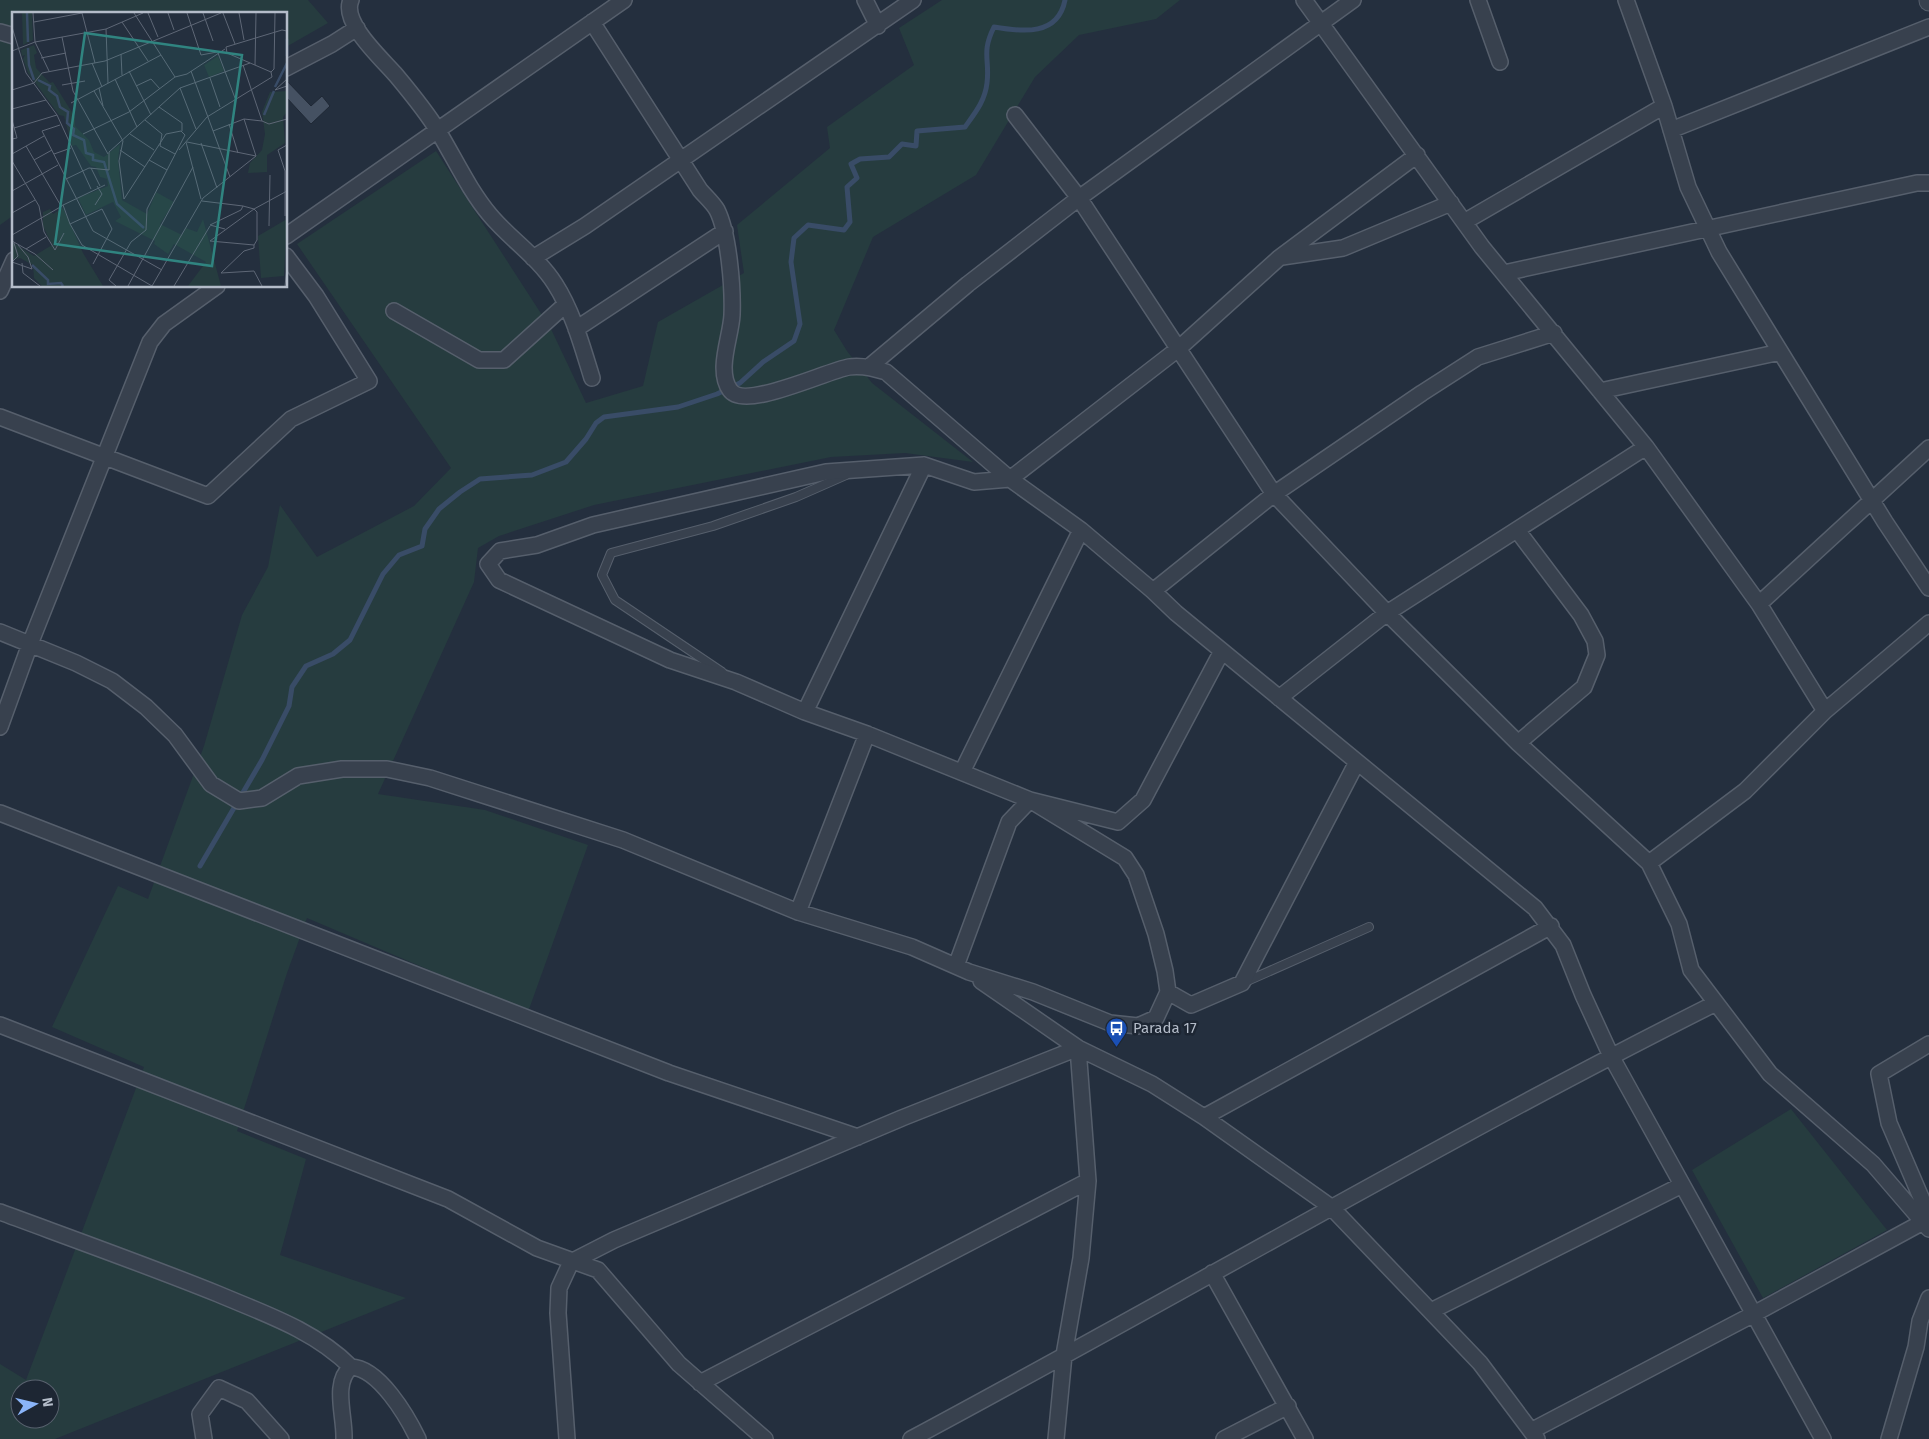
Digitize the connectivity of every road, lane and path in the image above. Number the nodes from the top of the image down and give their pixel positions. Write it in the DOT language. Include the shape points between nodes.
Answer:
graph roads {
  1 [pos="335,0"];
  2 [pos="624,0"];
  3 [pos="865,0"];
  4 [pos="913,0"];
  5 [pos="1304,0"];
  6 [pos="1353,0"];
  7 [pos="1478,0"];
  8 [pos="1626,0"];
  9 [pos="352,14"];
  10 [pos="592,22"];
  11 [pos="1321,23"];
  12 [pos="878,26"];
  13 [pos="1929,27"];
  14 [pos="1500,62"];
  15 [pos="288,67"];
  16 [pos="1664,106"];
  17 [pos="1015,115"];
  18 [pos="438,130"];
  19 [pos="1671,130"];
  20 [pos="1417,155"];
  21 [pos="681,159"];
  22 [pos="1929,183"];
  23 [pos="1079,198"];
  24 [pos="1451,203"];
  25 [pos="1464,222"];
  26 [pos="1707,228"];
  27 [pos="725,231"];
  28 [pos="288,235"];
  29 [pos="533,258"];
  30 [pos="1279,258"];
  31 [pos="288,259"];
  32 [pos="12,265"];
  33 [pos="1504,273"];
  34 [pos="214,288"];
  35 [pos="0,292"];
  36 [pos="566,304"];
  37 [pos="394,311"];
  38 [pos="576,329"];
  39 [pos="1554,333"];
  40 [pos="1178,349"];
  41 [pos="1780,352"];
  42 [pos="869,367"];
  43 [pos="592,378"];
  44 [pos="1600,391"];
  45 [pos="0,417"];
  46 [pos="1646,447"];
  47 [pos="1929,448"];
  48 [pos="105,457"];
  49 [pos="924,465"];
  50 [pos="858,470"];
  51 [pos="1010,480"];
  52 [pos="1274,494"];
  53 [pos="1871,499"];
  54 [pos="1081,530"];
  55 [pos="1517,530"];
  56 [pos="1929,588"];
  57 [pos="1153,591"];
  58 [pos="1759,604"];
  59 [pos="1387,613"];
  60 [pos="1929,623"];
  61 [pos="0,632"];
  62 [pos="30,644"];
  63 [pos="1222,651"];
  64 [pos="736,682"];
  65 [pos="1279,698"];
  66 [pos="1825,711"];
  67 [pos="805,712"];
  68 [pos="0,727"];
  69 [pos="868,734"];
  70 [pos="1518,743"];
  71 [pos="1357,762"];
  72 [pos="962,772"];
  73 [pos="1030,800"];
  74 [pos="0,813"];
  75 [pos="1649,863"];
  76 [pos="798,912"];
  77 [pos="1551,926"];
  78 [pos="1369,928"];
  79 [pos="962,969"];
  80 [pos="1242,983"];
  81 [pos="1168,992"];
  82 [pos="1716,1003"];
  83 [pos="0,1025"];
  84 [pos="1929,1044"];
  85 [pos="1078,1048"];
  86 [pos="1612,1056"];
  87 [pos="1204,1117"];
  88 [pos="858,1137"];
  89 [pos="1088,1181"];
  90 [pos="1682,1185"];
  91 [pos="1331,1206"];
  92 [pos="0,1212"];
  93 [pos="1927,1222"];
  94 [pos="571,1262"];
  95 [pos="1212,1273"];
  96 [pos="1929,1298"];
  97 [pos="1431,1311"];
  98 [pos="1752,1315"];
  99 [pos="1064,1355"];
  100 [pos="351,1367"];
  101 [pos="700,1383"];
  102 [pos="1288,1406"];
  103 [pos="1534,1435"];
  104 [pos="204,1439"];
  105 [pos="280,1439"];
  106 [pos="344,1439"];
  107 [pos="418,1439"];
  108 [pos="567,1439"];
  109 [pos="765,1439"];
  110 [pos="911,1439"];
  111 [pos="1056,1439"];
  112 [pos="1224,1439"];
  113 [pos="1305,1439"];
  114 [pos="1823,1439"];
  115 [pos="1889,1439"];
  1 -- 9 [label="street"];
  2 -- 10 [label="street"];
  3 -- 12 [label="street"];
  4 -- 12 [label="street"];
  5 -- 11 [label="street"];
  6 -- 11 [label="street"];
  7 -- 14 [label="street"];
  8 -- 16 [label="street"];
  9 -- 15 [label="street" via="332,44"];
  9 -- 18 [label="street" via="368,45 413,95"];
  10 -- 18 [label="street"];
  10 -- 21 [label="street"];
  11 -- 20 [label="street"];
  11 -- 23 [label="street"];
  12 -- 21 [label="street"];
  13 -- 19 [label="street"];
  16 -- 19 [label="street"];
  16 -- 25 [label="street"];
  17 -- 23 [label="street"];
  18 -- 28 [label="street"];
  18 -- 29 [label="street" via="488,214"];
  19 -- 26 [label="street" via="1688,187"];
  20 -- 24 [label="street"];
  20 -- 30 [label="street"];
  21 -- 27 [label="street" via="700,190 717,209"];
  21 -- 29 [label="street"];
  22 -- 26 [label="street"];
  23 -- 40 [label="street"];
  23 -- 42 [label="street" via="968,284"];
  24 -- 25 [label="street"];
  24 -- 30 [label="street" via="1343,248"];
  25 -- 33 [label="street"];
  26 -- 33 [label="street"];
  26 -- 41 [label="street"];
  27 -- 38 [label="street"];
  27 -- 42 [label="street" via="732,315 725,373 730,391 740,398 756,397 832,371"];
  29 -- 36 [label="street" via="554,282"];
  30 -- 40 [label="street"];
  31 -- 48 [label="street" via="316,296 369,381 291,419 208,496"];
  32 -- 35 [label="street"];
  33 -- 39 [label="street"];
  34 -- 48 [label="street" via="164,324 150,342"];
  36 -- 37 [label="street" via="504,360 479,360"];
  36 -- 38 [label="street"];
  38 -- 43 [label="street"];
  39 -- 44 [label="street"];
  39 -- 52 [label="street" via="1478,357"];
  40 -- 51 [label="street"];
  40 -- 52 [label="street"];
  41 -- 44 [label="street"];
  41 -- 53 [label="street"];
  42 -- 51 [label="street" via="886,372"];
  44 -- 46 [label="street"];
  45 -- 48 [label="street"];
  46 -- 55 [label="street"];
  46 -- 58 [label="street"];
  47 -- 53 [label="street"];
  48 -- 62 [label="street"];
  49 -- 50 [label="street"];
  49 -- 51 [label="street" via="974,482"];
  49 -- 67 [label="street"];
  50 -- 64 [label="lane" via="796,497 713,526 610,553 602,575 615,600"];
  50 -- 64 [label="street" via="826,472 593,525 537,545 500,551 488,564 499,580 594,626 670,660"];
  51 -- 54 [label="street"];
  52 -- 57 [label="street"];
  52 -- 59 [label="street"];
  53 -- 56 [label="street"];
  53 -- 58 [label="street"];
  54 -- 57 [label="street"];
  54 -- 72 [label="street"];
  55 -- 59 [label="street"];
  55 -- 70 [label="street" via="1581,615 1595,640 1597,655 1584,687"];
  57 -- 63 [label="street"];
  58 -- 66 [label="street"];
  59 -- 65 [label="street"];
  59 -- 70 [label="street"];
  60 -- 66 [label="street"];
  61 -- 62 [label="street"];
  62 -- 68 [label="street"];
  62 -- 76 [label="street" via="76,662 112,682 146,708 174,736 211,784 239,801 262,798 298,776 342,769 387,769 430,778 623,840"];
  63 -- 65 [label="street"];
  63 -- 73 [label="street" via="1143,800 1118,822"];
  64 -- 67 [label="street"];
  65 -- 71 [label="street"];
  66 -- 75 [label="street" via="1745,792"];
  67 -- 69 [label="street"];
  69 -- 72 [label="street"];
  69 -- 76 [label="street"];
  70 -- 75 [label="street"];
  71 -- 77 [label="street" via="1535,908"];
  71 -- 80 [label="street"];
  72 -- 73 [label="street"];
  73 -- 79 [label="street" via="1009,822"];
  73 -- 81 [label="street" via="1125,858 1136,875 1156,934"];
  74 -- 88 [label="street" via="669,1073"];
  75 -- 82 [label="street" via="1679,924 1691,970"];
  76 -- 79 [label="street" via="912,947"];
  77 -- 86 [label="street" via="1563,945 1582,995"];
  77 -- 87 [label="street"];
  78 -- 80 [label="lane"];
  79 -- 81 [label="street" via="1033,992 1110,1023 1138,1026 1156,1018"];
  79 -- 85 [label="street"];
  80 -- 81 [label="street" via="1191,1005"];
  82 -- 86 [label="street"];
  82 -- 93 [label="street" via="1770,1074 1873,1164"];
  83 -- 94 [label="street" via="448,1199 536,1248"];
  84 -- 93 [label="street" via="1880,1074 1889,1123"];
  85 -- 87 [label="street" via="1152,1084"];
  85 -- 88 [label="street"];
  85 -- 89 [label="street"];
  86 -- 90 [label="street"];
  86 -- 91 [label="street"];
  87 -- 91 [label="street"];
  88 -- 94 [label="street" via="614,1240"];
  89 -- 99 [label="street" via="1081,1258"];
  89 -- 101 [label="street"];
  90 -- 97 [label="street"];
  90 -- 98 [label="street"];
  91 -- 95 [label="street"];
  91 -- 97 [label="street"];
  92 -- 100 [label="street" via="167,1273 302,1330 325,1344"];
  93 -- 98 [label="street"];
  94 -- 101 [label="street" via="598,1270 679,1364"];
  94 -- 108 [label="street" via="559,1288 558,1313"];
  95 -- 99 [label="street"];
  95 -- 102 [label="street"];
  96 -- 115 [label="street"];
  97 -- 103 [label="street" via="1480,1363"];
  98 -- 103 [label="street"];
  98 -- 114 [label="street"];
  99 -- 110 [label="street"];
  99 -- 111 [label="street"];
  100 -- 106 [label="street" via="340,1383"];
  100 -- 107 [label="street" via="360,1367 384,1387"];
  101 -- 109 [label="street"];
  102 -- 112 [label="street"];
  102 -- 113 [label="street"];
  104 -- 105 [label="street" via="200,1414 219,1388 247,1401"];
}
